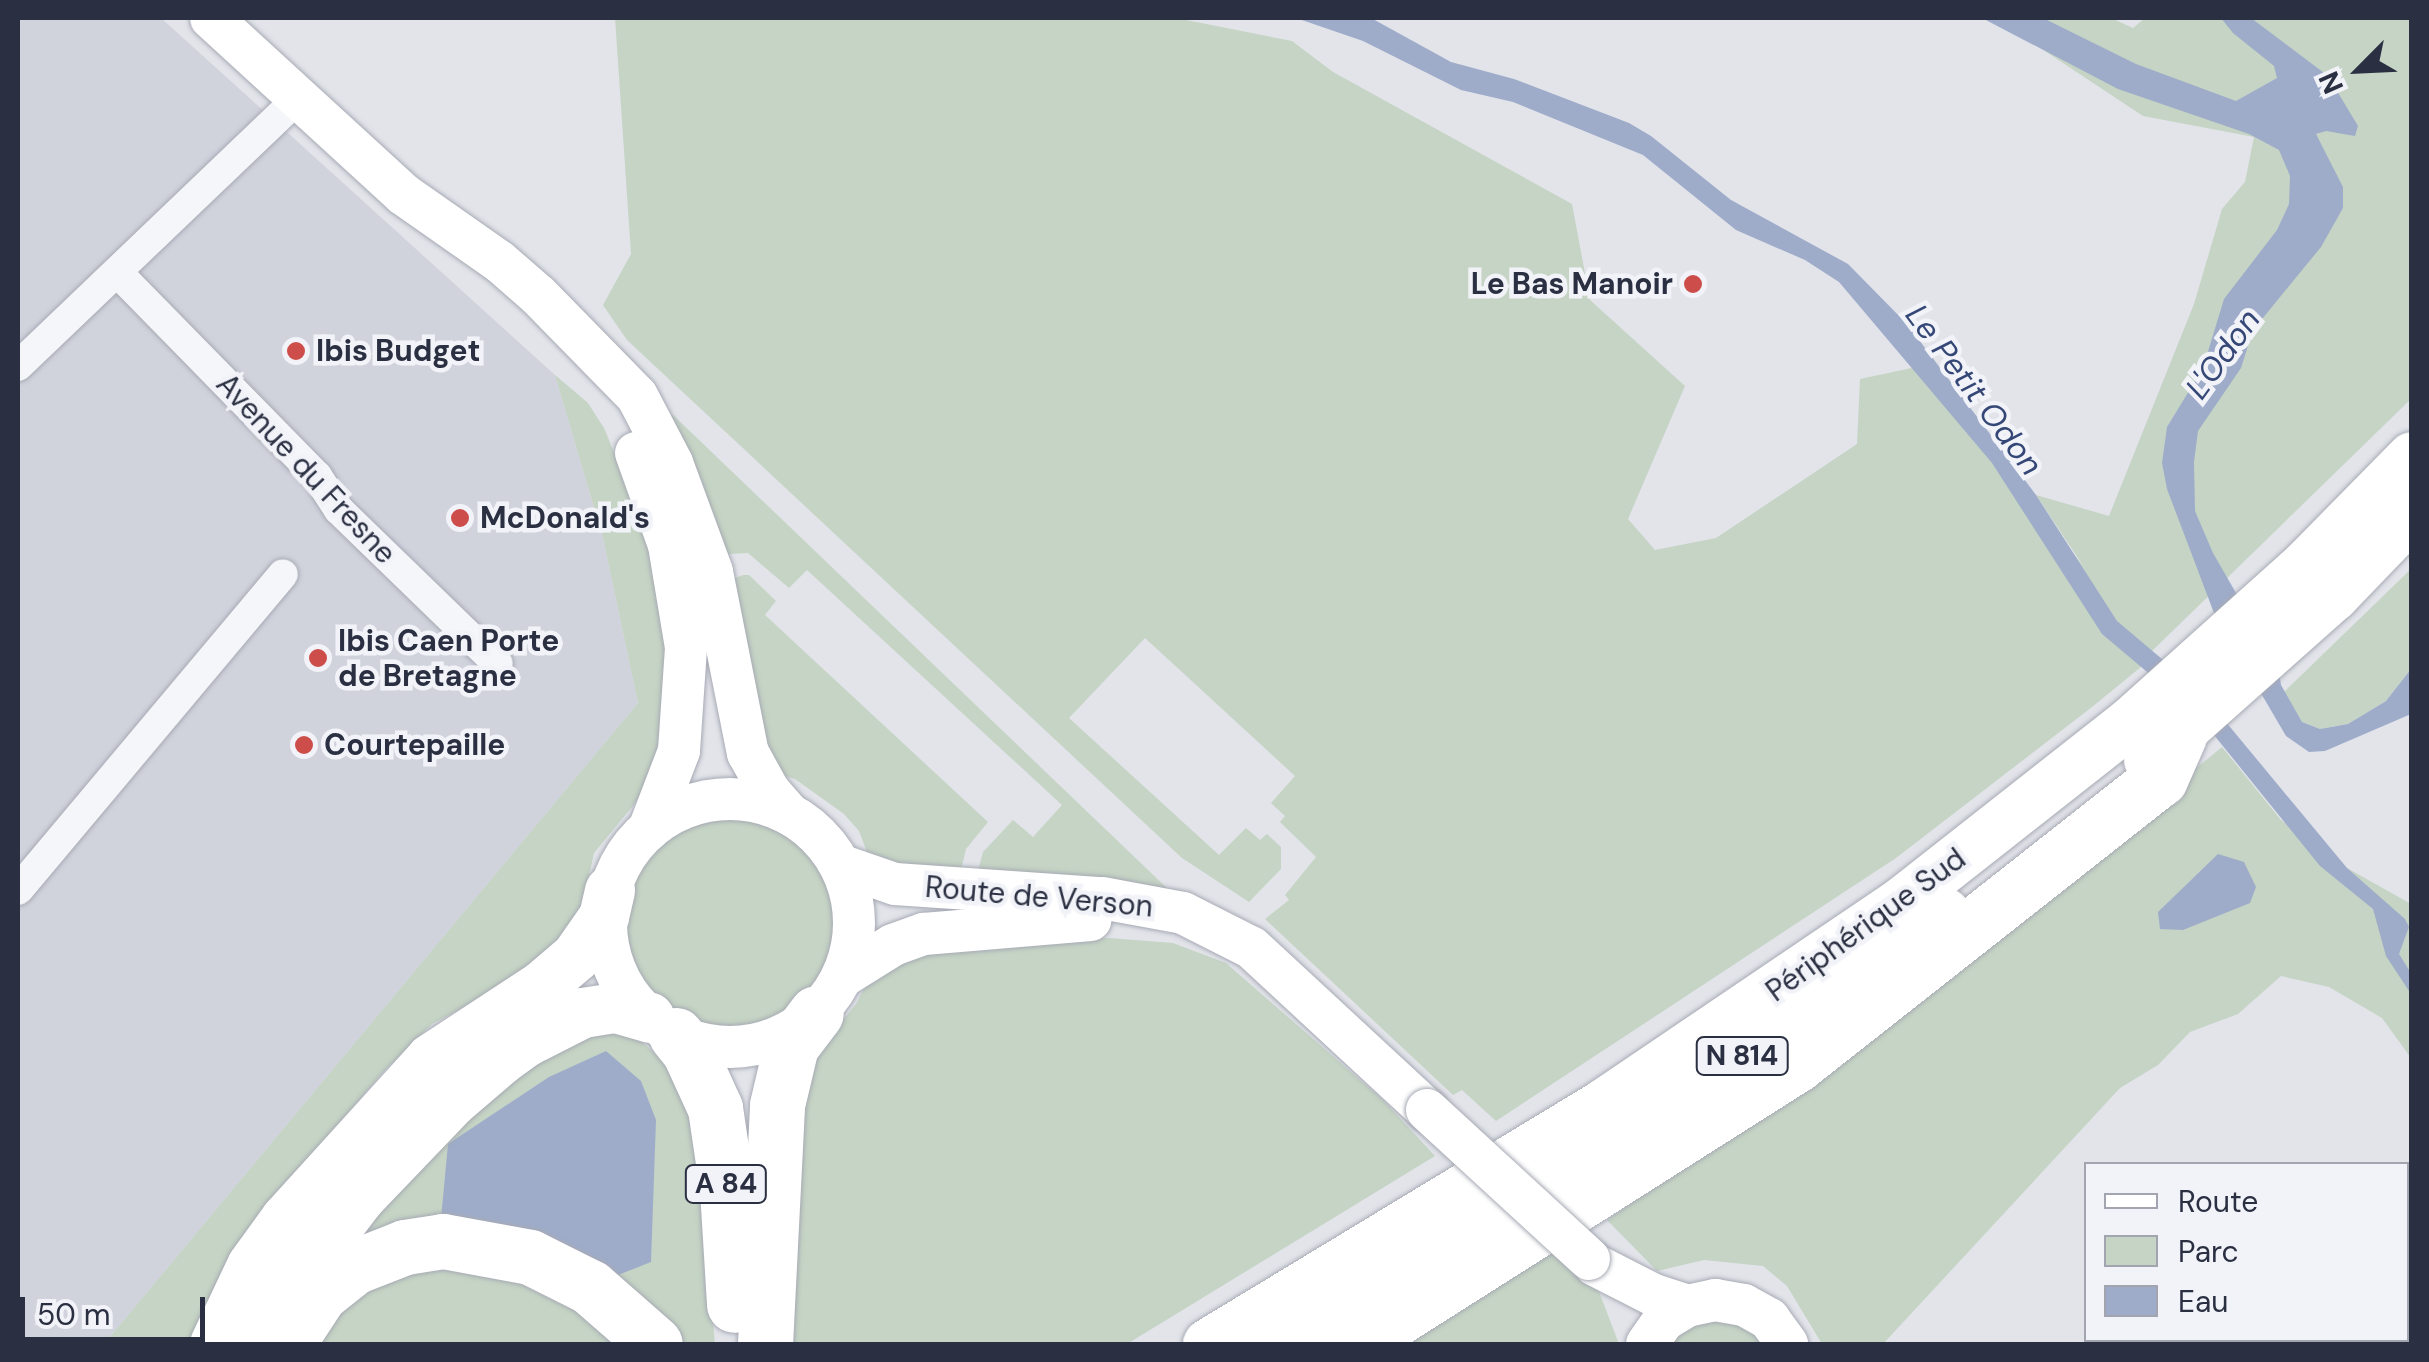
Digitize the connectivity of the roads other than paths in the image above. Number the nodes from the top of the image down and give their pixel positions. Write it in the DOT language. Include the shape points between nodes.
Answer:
graph roads {
  1 [pos="210,18"];
  2 [pos="298,98"];
  3 [pos="403,194"];
  4 [pos="117,272"];
  5 [pos="18,366"];
  6 [pos="2412,458"];
  7 [pos="2412,515"];
  8 [pos="283,574"];
  9 [pos="2321,580"];
  10 [pos="498,664"];
  11 [pos="2154,730"];
  12 [pos="789,814"];
  13 [pos="649,829"];
  14 [pos="840,865"];
  15 [pos="20,882"];
  16 [pos="610,891"];
  17 [pos="1281,976"];
  18 [pos="829,995"];
  19 [pos="663,1026"];
  20 [pos="1592,1262"];
  21 [pos="1687,1306"];
  22 [pos="215,1344"];
  23 [pos="262,1344"];
  24 [pos="287,1344"];
  25 [pos="655,1344"];
  26 [pos="736,1344"];
  27 [pos="765,1344"];
  28 [pos="1208,1344"];
  29 [pos="1284,1344"];
  30 [pos="1356,1344"];
  31 [pos="1634,1344"];
  32 [pos="1647,1344"];
  33 [pos="1787,1344"];
  1 -- 2 [label="main road"];
  2 -- 3 [label="main road"];
  2 -- 4 [label="street"];
  3 -- 12 [label="main road" via="520,279 637,396 672,463 712,572 748,753"];
  3 -- 13 [label="main road" via="431,234 586,373 650,482 669,545 686,648 678,752"];
  4 -- 5 [label="street"];
  4 -- 10 [label="street, Avenue du Fresne" via="317,476 339,510"];
  6 -- 9 [label="highway, Périphérique Sud / N 814"];
  7 -- 9 [label="highway, Périphérique Sud / N 814"];
  8 -- 15 [label="street"];
  9 -- 11 [label="highway, Périphérique Sud / N 814"];
  11 -- 28 [label="highway, Périphérique Sud / N 814" via="2008,822 1791,981 1604,1104"];
  11 -- 29 [label="highway, Périphérique Sud / N 814" via="1829,998 1632,1129"];
  11 -- 30 [label="highway" via="2160,779 1834,1036 1718,1117"];
  12 -- 13 [label="main road" via="761,803 702,802"];
  12 -- 14 [label="main road"];
  13 -- 16 [label="main road"];
  14 -- 17 [label="main road, Route de Verson" via="894,884 1143,902 1235,936"];
  14 -- 18 [label="main road" via="854,920 852,949"];
  16 -- 19 [label="main road" via="608,946 616,973"];
  16 -- 22 [label="highway" via="604,917 576,957 431,1059 317,1184 252,1266"];
  17 -- 18 [label="main road, Route de Verson" via="1191,934 1108,918 924,934 894,945"];
  17 -- 20 [label="main road, Route de Verson, bridge"];
  18 -- 19 [label="main road" via="774,1040 749,1046 724,1047"];
  18 -- 27 [label="highway, A 84" via="792,1046 777,1106"];
  19 -- 23 [label="highway" via="616,1008 583,1013 500,1060 362,1197 288,1292"];
  19 -- 26 [label="highway, A 84" via="703,1080 720,1134"];
  20 -- 21 [label="main road, Route de Verson"];
  20 -- 31 [label="main road, Route de Verson" via="1616,1290"];
  21 -- 32 [label="main road" via="1664,1320"];
  21 -- 33 [label="main road" via="1744,1304 1769,1320"];
  24 -- 25 [label="highway" via="320,1294 354,1267 444,1240 530,1257 590,1287"];
}
